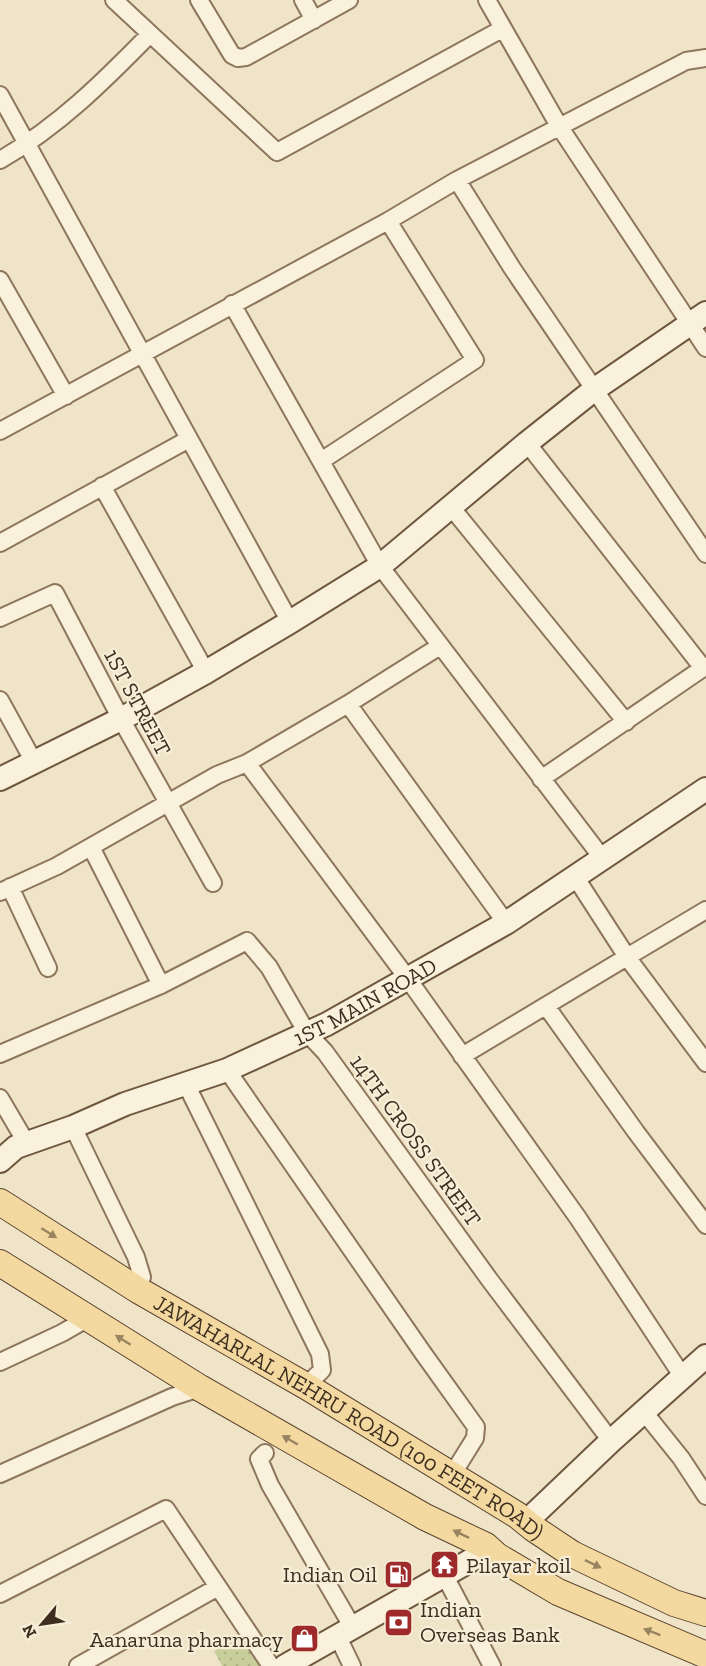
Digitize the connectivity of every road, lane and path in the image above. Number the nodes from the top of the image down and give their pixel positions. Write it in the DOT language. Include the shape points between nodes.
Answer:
graph roads {
  1 [pos="114,0"];
  2 [pos="199,0"];
  3 [pos="303,0"];
  4 [pos="349,0"];
  5 [pos="487,0"];
  6 [pos="314,20"];
  7 [pos="502,29"];
  8 [pos="150,34"];
  9 [pos="706,58"];
  10 [pos="0,95"];
  11 [pos="559,126"];
  12 [pos="27,144"];
  13 [pos="0,160"];
  14 [pos="457,180"];
  15 [pos="388,220"];
  16 [pos="0,280"];
  17 [pos="231,304"];
  18 [pos="698,318"];
  19 [pos="706,348"];
  20 [pos="142,354"];
  21 [pos="595,389"];
  22 [pos="66,396"];
  23 [pos="0,431"];
  24 [pos="189,439"];
  25 [pos="527,442"];
  26 [pos="321,461"];
  27 [pos="102,486"];
  28 [pos="451,507"];
  29 [pos="0,543"];
  30 [pos="706,554"];
  31 [pos="380,566"];
  32 [pos="0,618"];
  33 [pos="290,622"];
  34 [pos="440,646"];
  35 [pos="705,667"];
  36 [pos="206,672"];
  37 [pos="0,700"];
  38 [pos="348,704"];
  39 [pos="121,719"];
  40 [pos="626,722"];
  41 [pos="34,762"];
  42 [pos="247,763"];
  43 [pos="0,779"];
  44 [pos="541,779"];
  45 [pos="706,789"];
  46 [pos="168,803"];
  47 [pos="91,847"];
  48 [pos="603,859"];
  49 [pos="576,878"];
  50 [pos="213,884"];
  51 [pos="5,890"];
  52 [pos="706,910"];
  53 [pos="506,923"];
  54 [pos="627,957"];
  55 [pos="48,968"];
  56 [pos="408,979"];
  57 [pos="161,985"];
  58 [pos="546,1006"];
  59 [pos="307,1033"];
  60 [pos="0,1054"];
  61 [pos="462,1056"];
  62 [pos="706,1063"];
  63 [pos="227,1070"];
  64 [pos="186,1084"];
  65 [pos="0,1098"];
  66 [pos="73,1127"];
  67 [pos="27,1144"];
  68 [pos="0,1161"];
  69 [pos="0,1202"];
  70 [pos="706,1225"];
  71 [pos="0,1263"];
  72 [pos="138,1290"];
  73 [pos="88,1318"];
  74 [pos="706,1356"];
  75 [pos="0,1362"];
  76 [pos="683,1377"];
  77 [pos="306,1386"];
  78 [pos="200,1388"];
  79 [pos="644,1412"];
  80 [pos="611,1442"];
  81 [pos="265,1453"];
  82 [pos="0,1474"];
  83 [pos="452,1475"];
  84 [pos="706,1496"];
  85 [pos="526,1521"];
  86 [pos="493,1553"];
  87 [pos="446,1578"];
  88 [pos="218,1587"];
  89 [pos="0,1594"];
  90 [pos="706,1613"];
  91 [pos="354,1627"];
  92 [pos="706,1656"];
  93 [pos="78,1666"];
  94 [pos="271,1666"];
  95 [pos="285,1666"];
  96 [pos="352,1666"];
  97 [pos="492,1666"];
  98 [pos="705,1666"];
  1 -- 8 [label="street"];
  2 -- 6 [label="street" via="232,55 238,58"];
  3 -- 6 [label="street"];
  4 -- 6 [label="street"];
  5 -- 7 [label="street"];
  7 -- 8 [label="street" via="277,152"];
  7 -- 11 [label="street"];
  8 -- 12 [label="street" via="93,92"];
  9 -- 11 [label="street" via="686,61"];
  10 -- 12 [label="street"];
  11 -- 14 [label="street"];
  11 -- 18 [label="street"];
  12 -- 13 [label="street"];
  12 -- 20 [label="street"];
  14 -- 15 [label="street"];
  14 -- 21 [label="street"];
  15 -- 17 [label="street"];
  15 -- 26 [label="street" via="475,360"];
  16 -- 22 [label="street"];
  17 -- 20 [label="street"];
  17 -- 26 [label="street"];
  18 -- 19 [label="street"];
  18 -- 21 [label="street"];
  20 -- 22 [label="street"];
  20 -- 24 [label="street"];
  21 -- 25 [label="street"];
  21 -- 30 [label="street"];
  22 -- 23 [label="street"];
  24 -- 27 [label="street"];
  24 -- 33 [label="street"];
  25 -- 28 [label="street"];
  25 -- 35 [label="street"];
  26 -- 31 [label="street"];
  27 -- 29 [label="street"];
  27 -- 36 [label="street"];
  28 -- 31 [label="street"];
  28 -- 40 [label="street"];
  31 -- 33 [label="street"];
  31 -- 34 [label="street"];
  32 -- 39 [label="street, 1ST STREET" via="55,593"];
  33 -- 36 [label="street"];
  34 -- 38 [label="street"];
  34 -- 44 [label="street"];
  35 -- 40 [label="street"];
  36 -- 39 [label="street"];
  37 -- 41 [label="street"];
  38 -- 42 [label="street"];
  38 -- 53 [label="street"];
  39 -- 41 [label="street"];
  39 -- 46 [label="street, 1ST STREET"];
  40 -- 44 [label="street"];
  41 -- 43 [label="street"];
  42 -- 46 [label="street"];
  42 -- 56 [label="street"];
  44 -- 48 [label="street"];
  45 -- 48 [label="street, 1ST MAIN ROAD"];
  46 -- 47 [label="street"];
  46 -- 50 [label="street, 1ST STREET"];
  47 -- 51 [label="street"];
  47 -- 57 [label="street"];
  48 -- 49 [label="street, 1ST MAIN ROAD"];
  49 -- 53 [label="street, 1ST MAIN ROAD"];
  49 -- 54 [label="street"];
  51 -- 55 [label="street"];
  52 -- 54 [label="street"];
  53 -- 56 [label="street, 1ST MAIN ROAD"];
  54 -- 58 [label="street"];
  54 -- 62 [label="street"];
  56 -- 59 [label="street, 1ST MAIN ROAD"];
  56 -- 61 [label="street"];
  57 -- 59 [label="street, 14TH CROSS STREET" via="247,941 269,967"];
  57 -- 60 [label="street"];
  58 -- 61 [label="street"];
  58 -- 70 [label="street"];
  59 -- 63 [label="street, 1ST MAIN ROAD"];
  59 -- 80 [label="street, 14TH CROSS STREET" via="325,1052"];
  61 -- 76 [label="street" via="578,1218"];
  63 -- 64 [label="street, 1ST MAIN ROAD"];
  63 -- 83 [label="street" via="476,1427 475,1438"];
  64 -- 66 [label="street, 1ST MAIN ROAD" via="125,1104"];
  64 -- 77 [label="street" via="320,1354 322,1371"];
  65 -- 67 [label="street"];
  66 -- 67 [label="street, 1ST MAIN ROAD"];
  66 -- 72 [label="street" via="136,1257 142,1277"];
  67 -- 68 [label="street, 1ST MAIN ROAD" via="16,1147"];
  69 -- 72 [label="main road, JAWAHARLAL NEHRU ROAD (100 FEET ROAD), one-way"];
  71 -- 73 [label="main road, JAWAHARLAL NEHRU ROAD (100 FEET ROAD)"];
  72 -- 77 [label="main road, JAWAHARLAL NEHRU ROAD (100 FEET ROAD)"];
  73 -- 75 [label="street"];
  78 -- 73 [label="main road, JAWAHARLAL NEHRU ROAD (100 FEET ROAD), one-way"];
  74 -- 76 [label="street"];
  76 -- 79 [label="street"];
  77 -- 83 [label="main road, JAWAHARLAL NEHRU ROAD (100 FEET ROAD)"];
  78 -- 82 [label="street"];
  86 -- 78 [label="main road, JAWAHARLAL NEHRU ROAD (100 FEET ROAD), one-way"];
  79 -- 80 [label="street"];
  79 -- 84 [label="street"];
  80 -- 85 [label="street"];
  81 -- 91 [label="street" via="259,1459 270,1485"];
  83 -- 85 [label="main road, JAWAHARLAL NEHRU ROAD (100 FEET ROAD)"];
  85 -- 90 [label="main road, JAWAHARLAL NEHRU ROAD (100 FEET ROAD), one-way" via="573,1554 674,1603"];
  86 -- 87 [label="street"];
  92 -- 86 [label="main road, JAWAHARLAL NEHRU ROAD (100 FEET ROAD), one-way" via="558,1592"];
  87 -- 91 [label="street" via="374,1620"];
  87 -- 97 [label="street"];
  88 -- 89 [label="street" via="166,1509"];
  88 -- 93 [label="street"];
  88 -- 94 [label="street"];
  91 -- 95 [label="street"];
  91 -- 96 [label="street"];
  92 -- 98 [label="street"];
}
